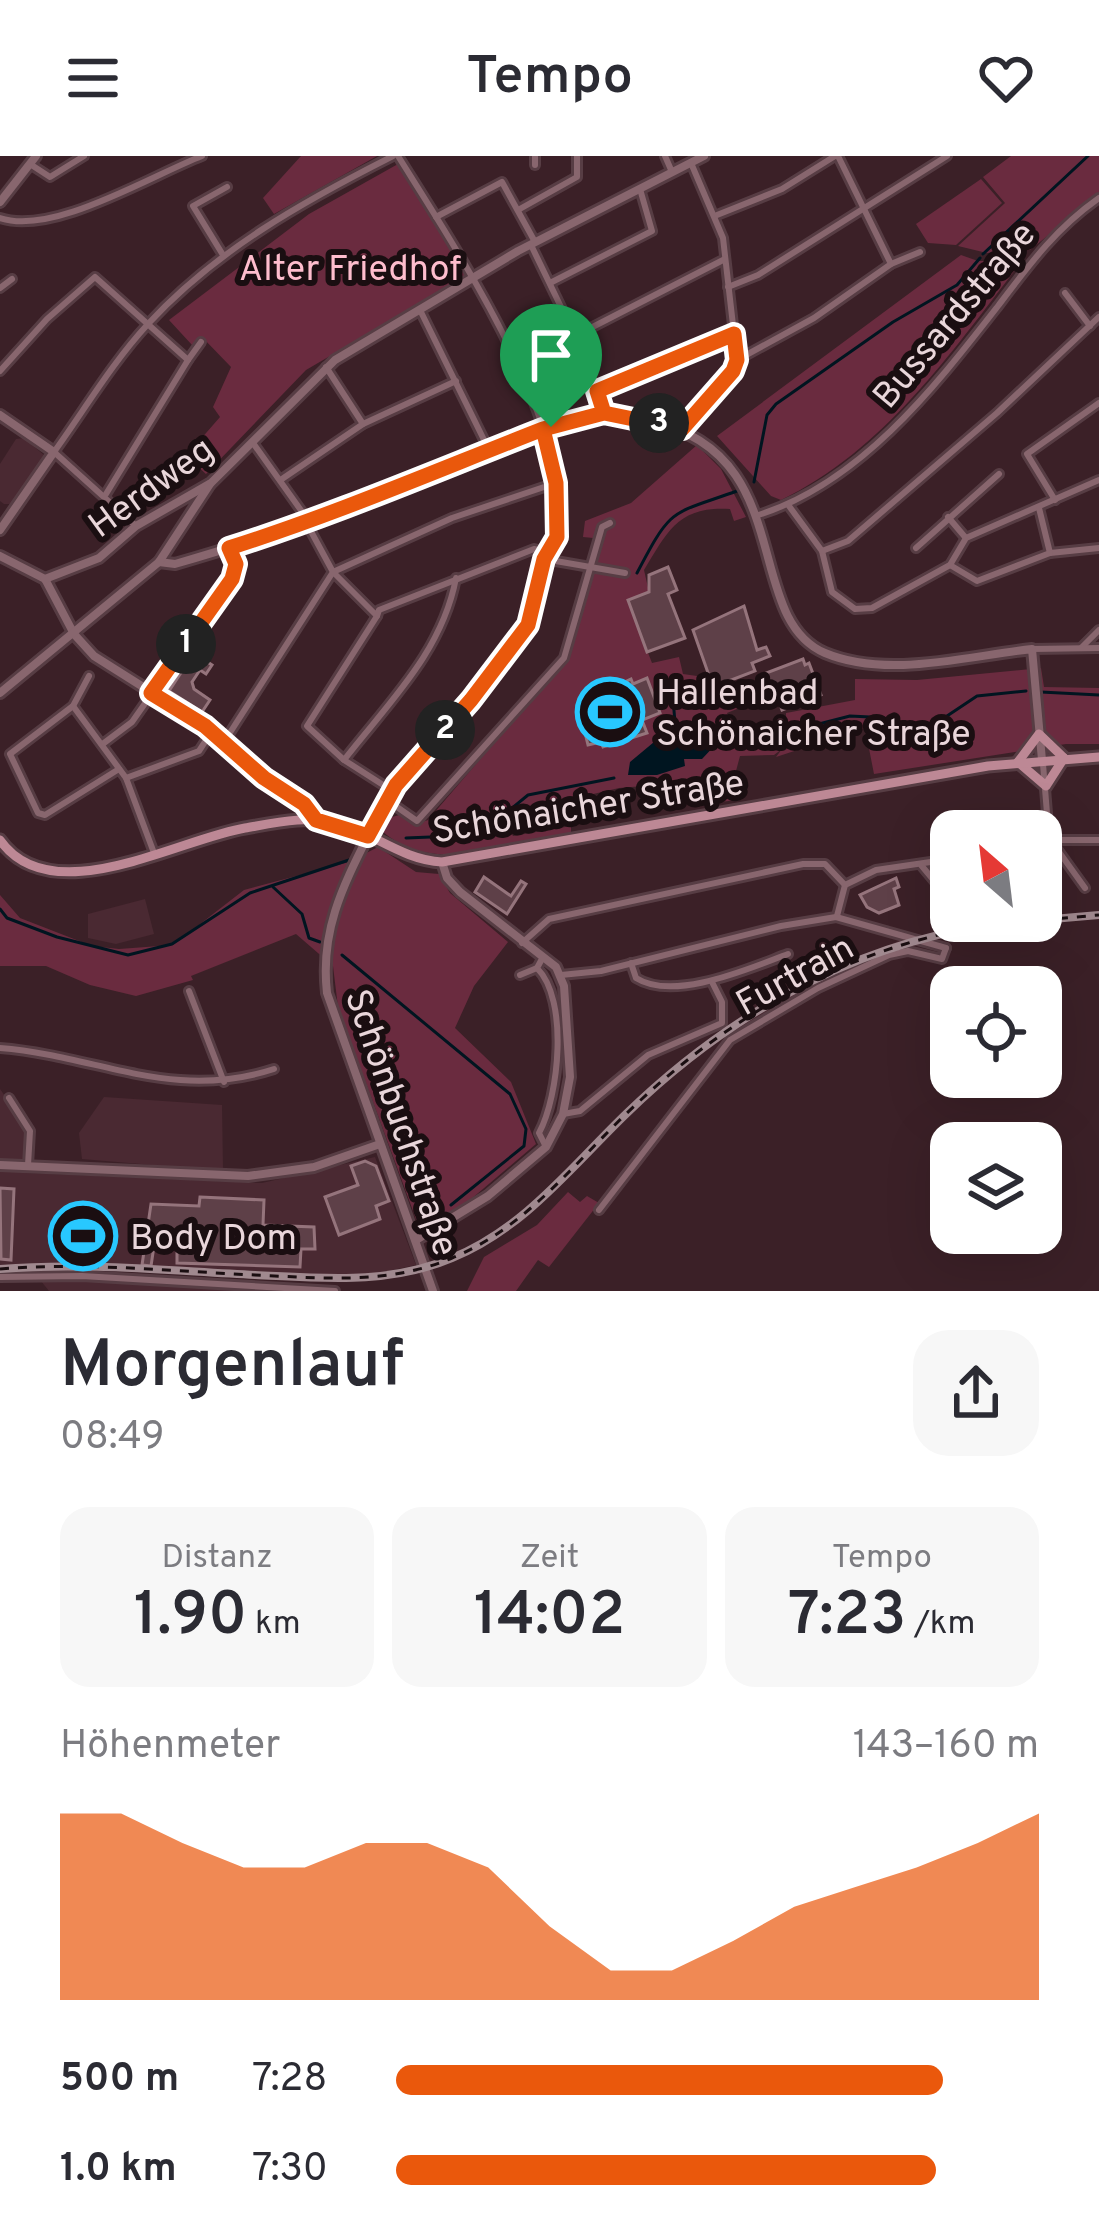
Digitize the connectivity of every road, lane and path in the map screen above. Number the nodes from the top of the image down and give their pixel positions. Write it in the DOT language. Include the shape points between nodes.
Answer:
graph roads {
  1 [pos="84,156"];
  2 [pos="202,156"];
  3 [pos="396,156"];
  4 [pos="577,156"];
  5 [pos="665,156"];
  6 [pos="704,156"];
  7 [pos="837,156"];
  8 [pos="947,156"];
  9 [pos="189,158"];
  10 [pos="33,160"];
  11 [pos="691,163"];
  12 [pos="672,172"];
  13 [pos="227,187"];
  14 [pos="640,189"];
  15 [pos="2,194"];
  16 [pos="1099,197"];
  17 [pos="868,209"];
  18 [pos="518,210"];
  19 [pos="717,215"];
  20 [pos="436,217"];
  21 [pos="0,218"];
  22 [pos="533,243"];
  23 [pos="920,252"];
  24 [pos="223,255"];
  25 [pos="725,259"];
  26 [pos="890,264"];
  27 [pos="12,279"];
  28 [pos="474,279"];
  29 [pos="552,282"];
  30 [pos="728,287"];
  31 [pos="0,288"];
  32 [pos="1065,293"];
  33 [pos="420,310"];
  34 [pos="1099,317"];
  35 [pos="147,325"];
  36 [pos="1090,326"];
  37 [pos="734,334"];
  38 [pos="575,336"];
  39 [pos="201,342"];
  40 [pos="188,360"];
  41 [pos="737,360"];
  42 [pos="326,367"];
  43 [pos="0,371"];
  44 [pos="456,381"];
  45 [pos="597,391"];
  46 [pos="1099,404"];
  47 [pos="604,413"];
  48 [pos="0,415"];
  49 [pos="363,424"];
  50 [pos="543,429"];
  51 [pos="682,429"];
  52 [pos="251,442"];
  53 [pos="489,450"];
  54 [pos="54,452"];
  55 [pos="999,474"];
  56 [pos="282,479"];
  57 [pos="1099,479"];
  58 [pos="211,483"];
  59 [pos="556,483"];
  60 [pos="106,494"];
  61 [pos="1055,500"];
  62 [pos="789,506"];
  63 [pos="1039,508"];
  64 [pos="755,516"];
  65 [pos="948,517"];
  66 [pos="610,523"];
  67 [pos="308,524"];
  68 [pos="136,526"];
  69 [pos="0,530"];
  70 [pos="966,538"];
  71 [pos="229,548"];
  72 [pos="916,548"];
  73 [pos="1099,548"];
  74 [pos="822,551"];
  75 [pos="1050,553"];
  76 [pos="0,556"];
  77 [pos="547,556"];
  78 [pos="159,562"];
  79 [pos="950,566"];
  80 [pos="591,568"];
  81 [pos="333,572"];
  82 [pos="625,573"];
  83 [pos="456,578"];
  84 [pos="45,579"];
  85 [pos="66,615"];
  86 [pos="376,616"];
  87 [pos="93,617"];
  88 [pos="1099,630"];
  89 [pos="74,634"];
  90 [pos="1082,647"];
  91 [pos="1099,648"];
  92 [pos="1032,649"];
  93 [pos="89,676"];
  94 [pos="0,692"];
  95 [pos="151,693"];
  96 [pos="73,706"];
  97 [pos="212,731"];
  98 [pos="1040,734"];
  99 [pos="224,742"];
  100 [pos="104,743"];
  101 [pos="1099,757"];
  102 [pos="1064,758"];
  103 [pos="344,760"];
  104 [pos="1042,760"];
  105 [pos="1018,762"];
  106 [pos="119,769"];
  107 [pos="126,778"];
  108 [pos="1046,786"];
  109 [pos="392,791"];
  110 [pos="387,800"];
  111 [pos="1046,810"];
  112 [pos="316,820"];
  113 [pos="368,836"];
  114 [pos="1062,839"];
  115 [pos="0,840"];
  116 [pos="1099,840"];
  117 [pos="155,854"];
  118 [pos="458,860"];
  119 [pos="1062,860"];
  120 [pos="442,862"];
  121 [pos="930,863"];
  122 [pos="921,865"];
  123 [pos="930,876"];
  124 [pos="845,884"];
  125 [pos="454,887"];
  126 [pos="1085,889"];
  127 [pos="836,917"];
  128 [pos="522,943"];
  129 [pos="788,954"];
  130 [pos="543,957"];
  131 [pos="631,963"];
  132 [pos="537,968"];
  133 [pos="520,975"];
  134 [pos="561,975"];
  135 [pos="712,982"];
  136 [pos="189,991"];
  137 [pos="0,1048"];
  138 [pos="274,1069"];
  139 [pos="224,1082"];
  140 [pos="9,1098"];
  141 [pos="562,1114"];
  142 [pos="380,1144"];
  143 [pos="545,1147"];
  144 [pos="0,1165"];
  145 [pos="28,1165"];
  146 [pos="598,1210"];
  147 [pos="416,1240"];
  148 [pos="0,1277"];
  149 [pos="313,1290"];
  150 [pos="335,1291"];
  151 [pos="433,1291"];
  1 -- 10 [label="street" via="50,177"];
  2 -- 9 [label="street"];
  3 -- 20 [label="street"];
  3 -- 24 [label="street"];
  4 -- 18 [label="street" via="577,177"];
  5 -- 12 [label="street"];
  6 -- 11 [label="street, Herdweg"];
  7 -- 17 [label="street"];
  7 -- 19 [label="street"];
  8 -- 17 [label="street"];
  9 -- 21 [label="street" via="67,213 31,223"];
  10 -- 15 [label="street"];
  11 -- 12 [label="street, Herdweg"];
  11 -- 19 [label="street"];
  12 -- 14 [label="street, Herdweg"];
  13 -- 24 [label="street" via="193,206"];
  14 -- 22 [label="street, Herdweg"];
  14 -- 29 [label="street" via="652,231"];
  16 -- 62 [label="street, Bussardstraße" via="1034,256 893,428"];
  17 -- 26 [label="street"];
  17 -- 30 [label="street"];
  18 -- 20 [label="street" via="502,182"];
  18 -- 22 [label="street"];
  19 -- 25 [label="street"];
  20 -- 28 [label="street"];
  22 -- 28 [label="street, Herdweg"];
  22 -- 29 [label="street"];
  23 -- 26 [label="street"];
  24 -- 35 [label="street"];
  25 -- 30 [label="street"];
  25 -- 38 [label="street"];
  26 -- 41 [label="street"];
  27 -- 31 [label="street"];
  28 -- 33 [label="street, Herdweg"];
  28 -- 50 [label="street"];
  29 -- 38 [label="street"];
  30 -- 37 [label="street"];
  32 -- 36 [label="street"];
  33 -- 42 [label="street, Herdweg"];
  33 -- 44 [label="street"];
  34 -- 36 [label="street"];
  35 -- 40 [label="street"];
  35 -- 43 [label="street" via="95,277"];
  35 -- 54 [label="street"];
  36 -- 74 [label="street" via="848,541"];
  37 -- 41 [label="street"];
  37 -- 45 [label="street"];
  38 -- 45 [label="street"];
  39 -- 40 [label="street"];
  40 -- 60 [label="street"];
  41 -- 51 [label="street"];
  42 -- 49 [label="street"];
  42 -- 52 [label="street, Herdweg"];
  44 -- 49 [label="street"];
  44 -- 53 [label="street"];
  45 -- 47 [label="street"];
  46 -- 61 [label="street" via="1027,454"];
  47 -- 50 [label="street"];
  47 -- 51 [label="street"];
  48 -- 54 [label="street"];
  49 -- 56 [label="street"];
  50 -- 53 [label="street"];
  50 -- 59 [label="street"];
  51 -- 64 [label="street" via="729,464"];
  52 -- 56 [label="street"];
  52 -- 58 [label="street, Herdweg"];
  53 -- 67 [label="street"];
  54 -- 60 [label="street"];
  54 -- 69 [label="street"];
  55 -- 65 [label="street"];
  56 -- 67 [label="street"];
  57 -- 61 [label="street"];
  58 -- 68 [label="street, Herdweg"];
  58 -- 78 [label="street"];
  59 -- 77 [label="street" via="557,537"];
  59 -- 81 [label="street" via="452,518"];
  60 -- 68 [label="street"];
  61 -- 63 [label="street"];
  62 -- 64 [label="street"];
  62 -- 74 [label="street"];
  63 -- 70 [label="street"];
  63 -- 75 [label="street"];
  64 -- 92 [label="street" via="794,626 822,652 908,663"];
  65 -- 70 [label="street"];
  65 -- 72 [label="street"];
  66 -- 80 [label="street"];
  67 -- 71 [label="street"];
  67 -- 81 [label="street"];
  68 -- 84 [label="street, Herdweg" via="98,558"];
  70 -- 79 [label="street"];
  71 -- 78 [label="street"];
  71 -- 95 [label="street" via="232,579"];
  73 -- 75 [label="street"];
  74 -- 79 [label="street" via="832,592 855,609 887,603"];
  75 -- 79 [label="street" via="977,581"];
  76 -- 84 [label="street"];
  77 -- 80 [label="street"];
  77 -- 83 [label="street" via="534,549"];
  77 -- 109 [label="street" via="524,634"];
  78 -- 87 [label="street"];
  80 -- 82 [label="street"];
  80 -- 110 [label="street" via="558,665 417,821"];
  81 -- 86 [label="street"];
  81 -- 99 [label="street"];
  83 -- 86 [label="street"];
  83 -- 103 [label="street" via="448,619 432,646"];
  84 -- 85 [label="street, Schönaicher Straße"];
  85 -- 87 [label="street" via="78,623"];
  85 -- 89 [label="street, Schönaicher Straße"];
  86 -- 103 [label="street" via="308,726"];
  87 -- 89 [label="street"];
  88 -- 90 [label="street"];
  89 -- 94 [label="street"];
  89 -- 95 [label="street, Schönaicher Straße"];
  90 -- 91 [label="street"];
  90 -- 92 [label="street"];
  92 -- 98 [label="street"];
  93 -- 96 [label="street"];
  95 -- 97 [label="street, Schönaicher Straße"];
  95 -- 100 [label="street" via="132,722"];
  96 -- 100 [label="street"];
  96 -- 106 [label="street" via="10,754 38,813 50,814"];
  97 -- 99 [label="street, Schönaicher Straße"];
  97 -- 107 [label="street" via="199,751"];
  98 -- 102 [label="main road"];
  98 -- 104 [label="street"];
  98 -- 105 [label="main road"];
  99 -- 112 [label="street, Schönaicher Straße"];
  100 -- 106 [label="street"];
  101 -- 102 [label="main road, Schönaicher Straße"];
  102 -- 104 [label="main road, Schönaicher Straße"];
  102 -- 108 [label="main road"];
  103 -- 109 [label="street"];
  104 -- 105 [label="main road, Schönaicher Straße"];
  104 -- 108 [label="street"];
  105 -- 108 [label="main road"];
  105 -- 118 [label="main road, Schönaicher Straße"];
  106 -- 107 [label="street"];
  107 -- 117 [label="street"];
  108 -- 111 [label="street"];
  109 -- 110 [label="street"];
  110 -- 113 [label="street"];
  112 -- 113 [label="main road, Schönaicher Straße"];
  112 -- 117 [label="main road" via="235,830"];
  113 -- 120 [label="main road, Schönaicher Straße"];
  113 -- 142 [label="street, Schönbuchstraße" via="330,918 325,971 336,1026"];
  114 -- 116 [label="street"];
  115 -- 117 [label="main road" via="22,862 64,872"];
  118 -- 120 [label="main road, Schönaicher Straße"];
  118 -- 125 [label="street"];
  119 -- 126 [label="street"];
  120 -- 125 [label="street"];
  121 -- 122 [label="street"];
  122 -- 123 [label="street"];
  122 -- 124 [label="street" via="876,870"];
  124 -- 127 [label="street"];
  124 -- 128 [label="street" via="825,864 803,864 549,919"];
  125 -- 128 [label="street"];
  127 -- 131 [label="street"];
  127 -- 146 [label="street, Furtrain" via="946,948 942,959 908,951 859,967 730,1040"];
  128 -- 130 [label="street"];
  129 -- 135 [label="street"];
  130 -- 132 [label="street"];
  130 -- 134 [label="street"];
  131 -- 134 [label="street"];
  131 -- 135 [label="street" via="636,978 650,985"];
  132 -- 133 [label="street"];
  132 -- 143 [label="street" via="551,987 557,1058 555,1092 538,1133"];
  134 -- 141 [label="street" via="571,1054"];
  135 -- 141 [label="street" via="722,1024 648,1055 580,1111"];
  136 -- 139 [label="street"];
  137 -- 139 [label="street" via="147,1078"];
  138 -- 139 [label="street"];
  140 -- 145 [label="street" via="30,1131"];
  141 -- 143 [label="street"];
  142 -- 145 [label="street" via="314,1167 248,1177"];
  142 -- 147 [label="street, Schönbuchstraße"];
  143 -- 147 [label="street" via="488,1196"];
  144 -- 145 [label="street"];
  147 -- 151 [label="street, Schönbuchstraße"];
  148 -- 149 [label="street"];
  149 -- 150 [label="street"];
}
